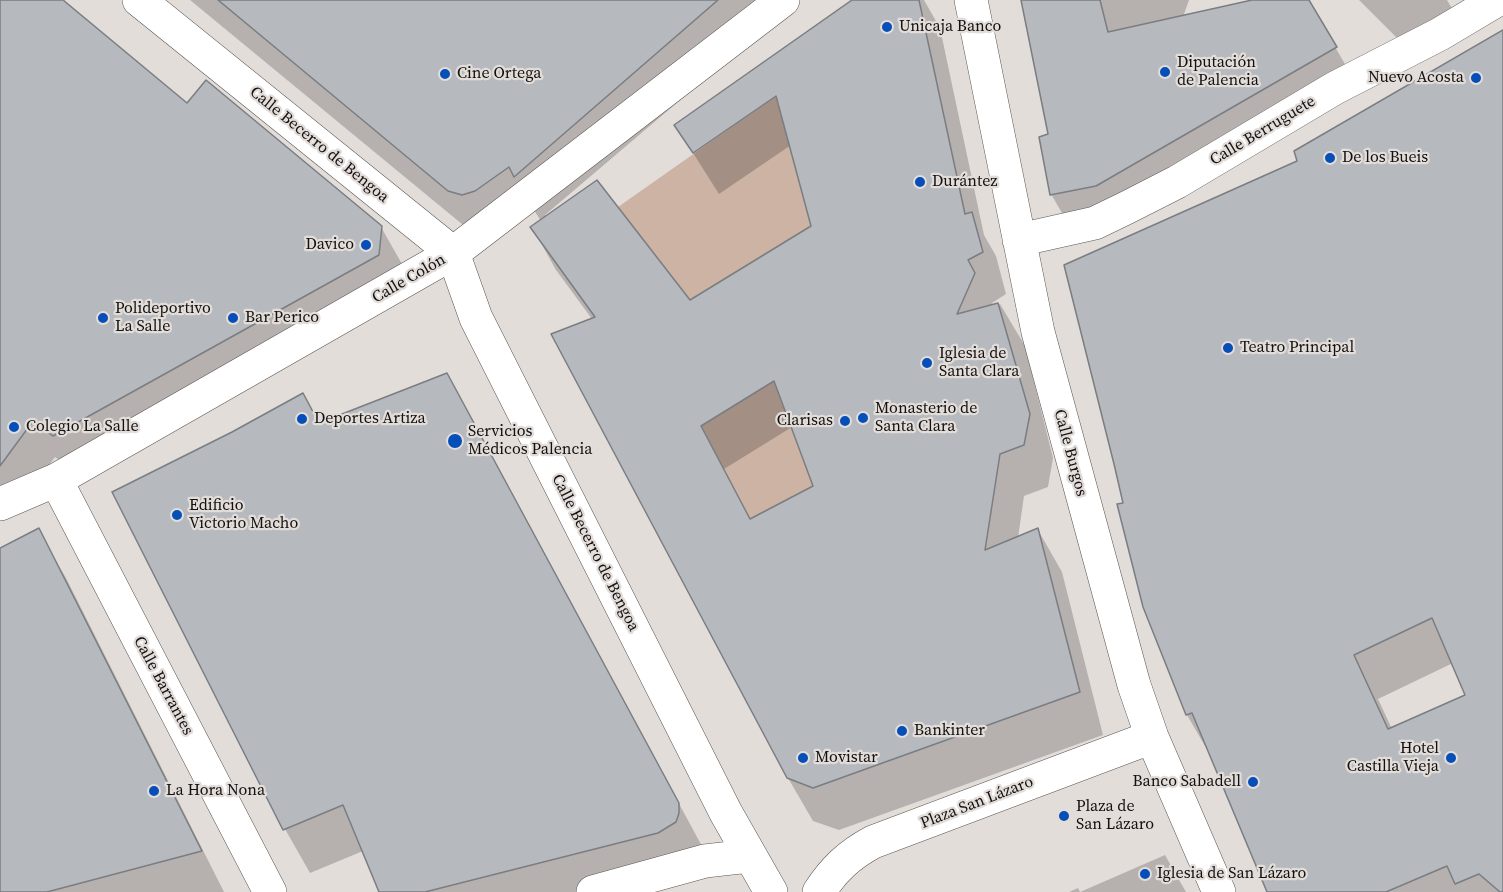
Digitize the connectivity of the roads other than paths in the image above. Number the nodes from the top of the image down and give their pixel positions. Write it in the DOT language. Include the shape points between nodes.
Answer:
graph roads {
  1 [pos="139,0"];
  2 [pos="783,0"];
  3 [pos="971,0"];
  4 [pos="1480,4"];
  5 [pos="1019,240"];
  6 [pos="453,253"];
  7 [pos="56,480"];
  8 [pos="0,504"];
  9 [pos="1152,737"];
  10 [pos="749,856"];
  11 [pos="270,892"];
  12 [pos="592,892"];
  13 [pos="771,892"];
  14 [pos="819,892"];
  15 [pos="1219,892"];
  1 -- 6 [label="street, Calle Becerro de Bengoa"];
  2 -- 6 [label="street, Calle Colón"];
  3 -- 5 [label="street, Calle Burgos"];
  4 -- 5 [label="street, Calle Berruguete" via="1177,182 1095,223"];
  5 -- 9 [label="street, Calle Burgos" via="1064,434"];
  6 -- 7 [label="street, Calle Colón"];
  6 -- 10 [label="street, Calle Becerro de Bengoa" via="476,318"];
  7 -- 8 [label="street, Calle Colón"];
  7 -- 11 [label="street, Calle Barrantes"];
  9 -- 14 [label="street, Plaza San Lázaro" via="873,842 850,855"];
  9 -- 15 [label="street, Calle Burgos"];
  10 -- 12 [label="street" via="705,861"];
  10 -- 13 [label="street"];
}
